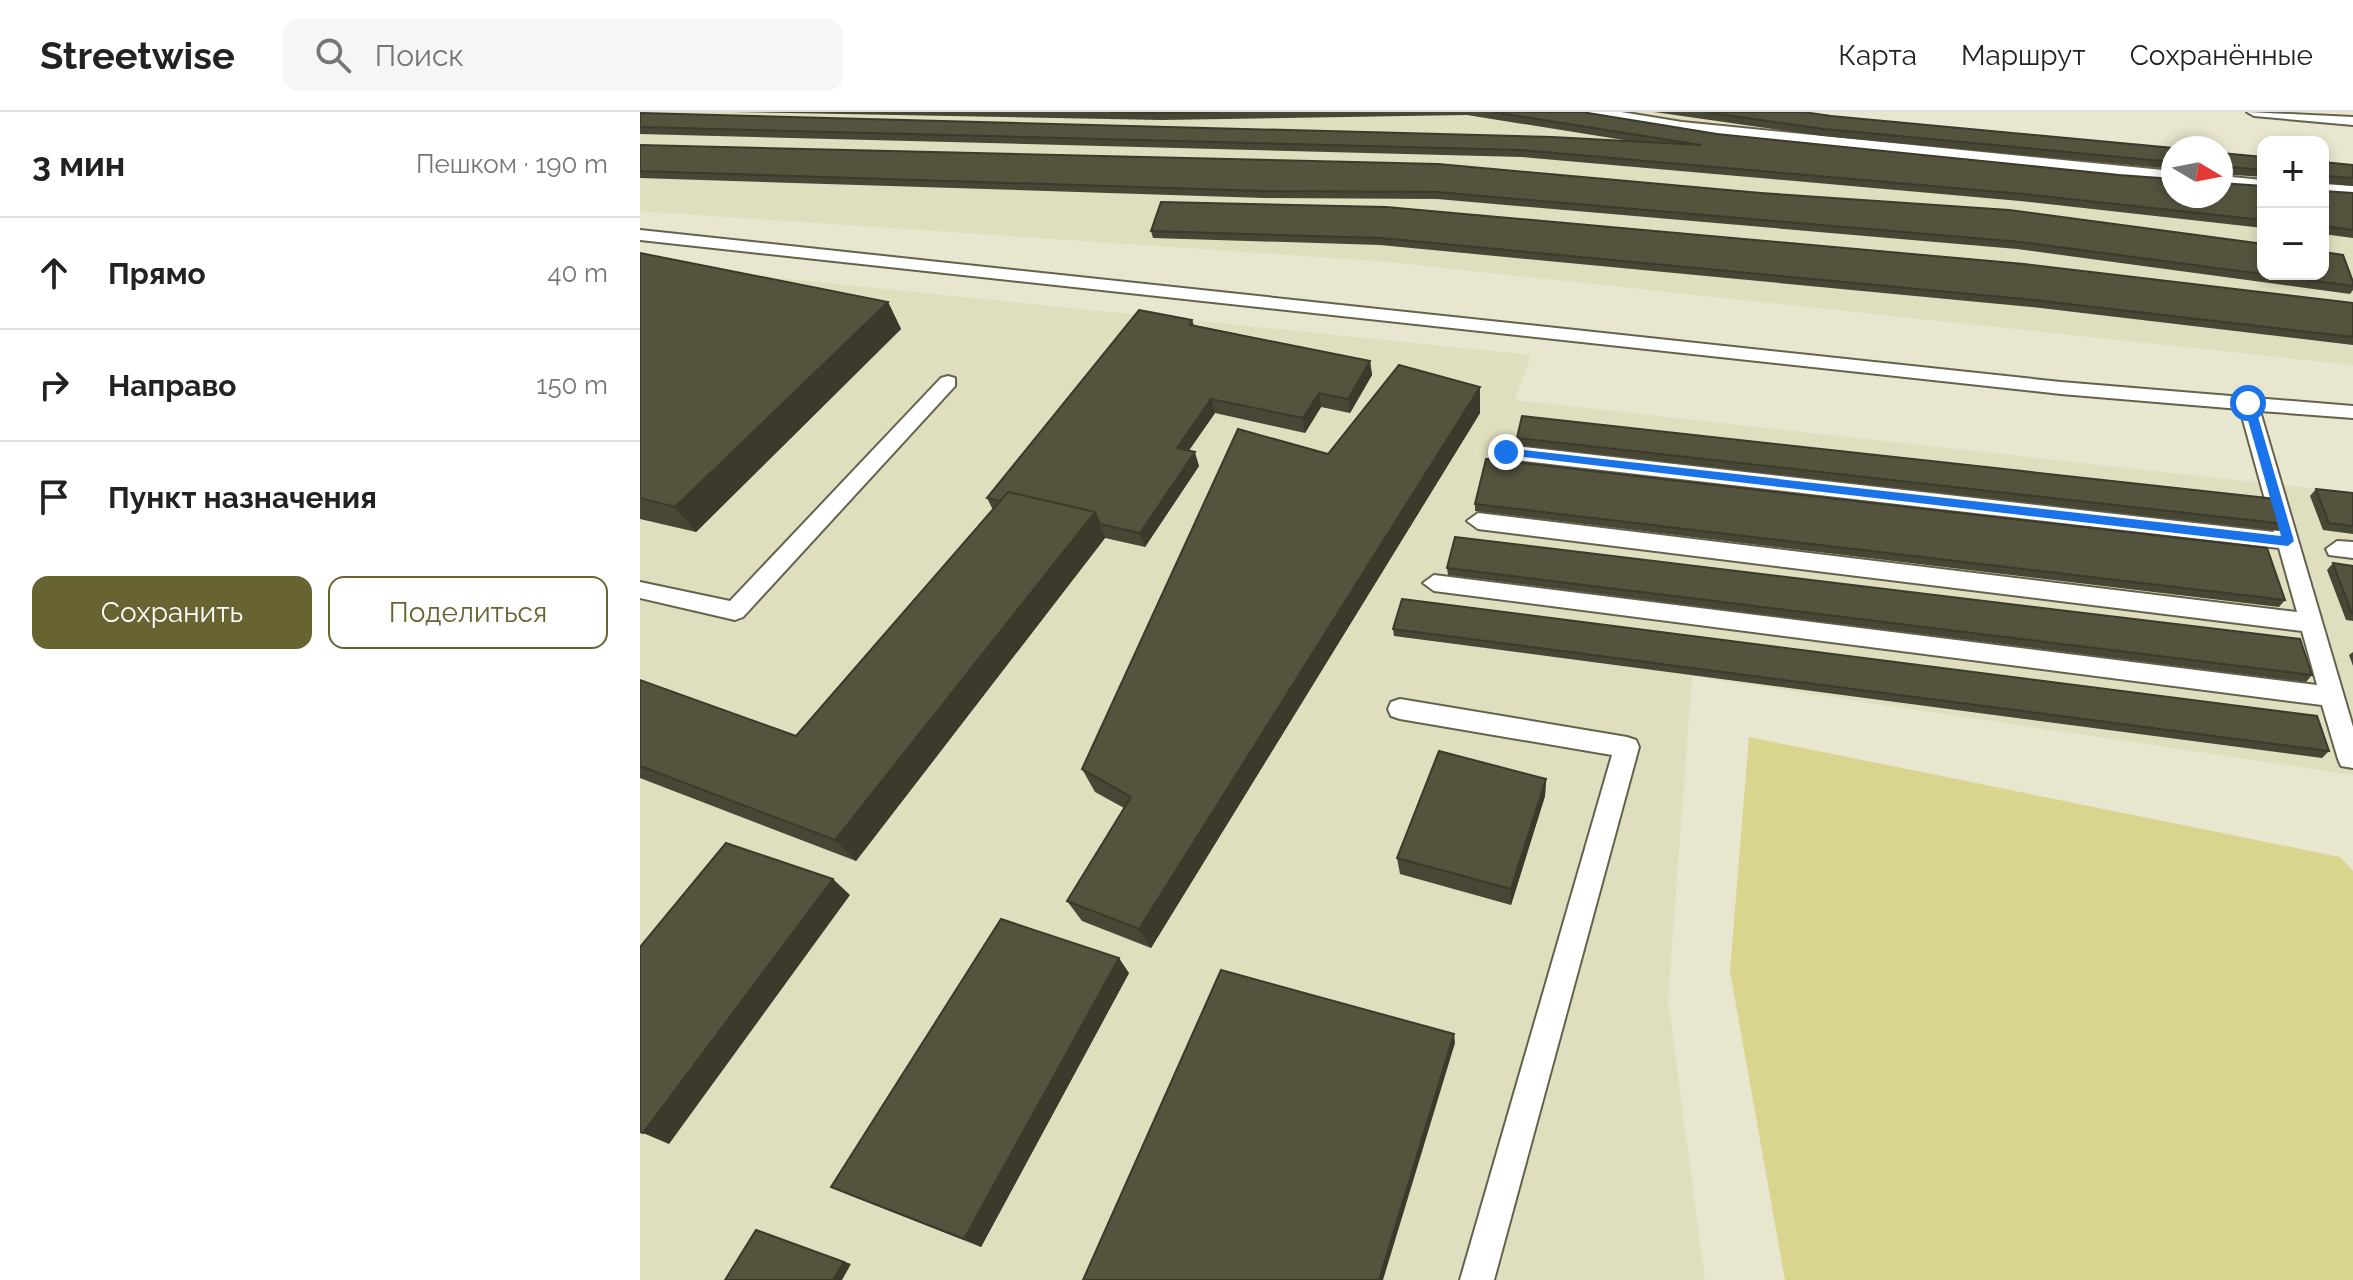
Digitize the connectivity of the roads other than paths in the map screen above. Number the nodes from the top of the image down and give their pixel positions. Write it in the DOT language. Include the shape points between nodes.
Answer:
graph roads {
  1 [pos="1592,112"];
  2 [pos="2254,112"];
  3 [pos="2353,121"];
  4 [pos="2161,175"];
  5 [pos="2233,182"];
  6 [pos="2257,184"];
  7 [pos="2329,189"];
  8 [pos="2353,191"];
  9 [pos="640,235"];
  10 [pos="948,382"];
  11 [pos="2248,403"];
  12 [pos="2353,412"];
  13 [pos="1506,452"];
  14 [pos="1478,521"];
  15 [pos="2288,541"];
  16 [pos="1434,583"];
  17 [pos="640,590"];
  18 [pos="2311,623"];
  19 [pos="2331,696"];
  20 [pos="1400,709"];
  21 [pos="2350,759"];
  22 [pos="1477,1280"];
  1 -- 4 [label="lane" via="1682,126"];
  2 -- 3 [label="lane"];
  5 -- 6 [label="lane"];
  7 -- 8 [label="lane"];
  9 -- 11 [label="lane" via="2061,388"];
  10 -- 17 [label="lane" via="735,611"];
  11 -- 12 [label="lane"];
  11 -- 15 [label="lane"];
  13 -- 15 [label="lane"];
  14 -- 18 [label="lane"];
  15 -- 18 [label="lane"];
  16 -- 19 [label="lane"];
  18 -- 19 [label="lane"];
  19 -- 21 [label="lane"];
  20 -- 22 [label="lane" via="1627,747"];
}
